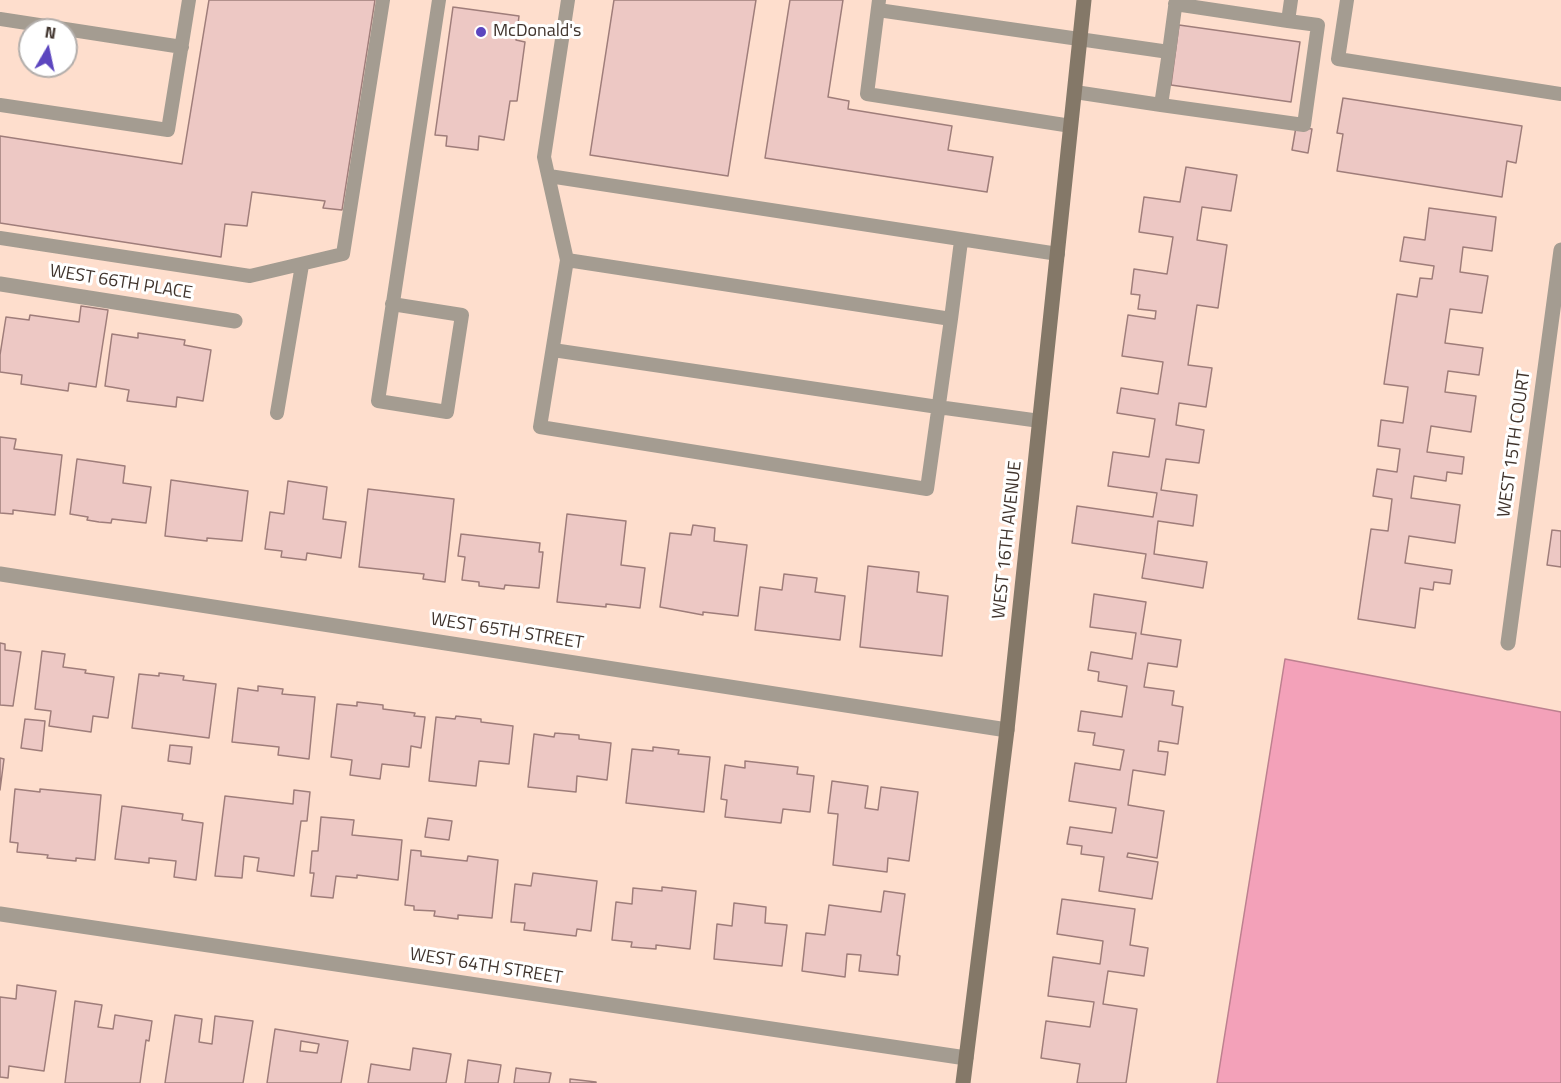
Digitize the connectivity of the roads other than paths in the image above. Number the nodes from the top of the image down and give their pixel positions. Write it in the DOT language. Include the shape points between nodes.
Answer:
graph roads {
  1 [pos="189,0"];
  2 [pos="383,0"];
  3 [pos="439,0"];
  4 [pos="568,0"];
  5 [pos="1084,0"];
  6 [pos="1291,0"];
  7 [pos="1347,0"];
  8 [pos="1176,2"];
  9 [pos="879,5"];
  10 [pos="0,19"];
  11 [pos="1288,21"];
  12 [pos="1080,39"];
  13 [pos="182,47"];
  14 [pos="1169,52"];
  15 [pos="1075,92"];
  16 [pos="1561,94"];
  17 [pos="0,105"];
  18 [pos="1161,105"];
  19 [pos="1071,126"];
  20 [pos="549,176"];
  21 [pos="0,238"];
  22 [pos="961,241"];
  23 [pos="1561,250"];
  24 [pos="1058,254"];
  25 [pos="567,260"];
  26 [pos="302,265"];
  27 [pos="0,284"];
  28 [pos="393,304"];
  29 [pos="951,319"];
  30 [pos="235,321"];
  31 [pos="553,350"];
  32 [pos="939,407"];
  33 [pos="277,412"];
  34 [pos="1040,421"];
  35 [pos="0,574"];
  36 [pos="1508,643"];
  37 [pos="1007,730"];
  38 [pos="0,914"];
  39 [pos="966,1058"];
  40 [pos="963,1083"];
  1 -- 13 [label="lane"];
  2 -- 26 [label="lane" via="343,254"];
  3 -- 28 [label="lane"];
  4 -- 20 [label="lane" via="544,158"];
  5 -- 12 [label="main road, WEST 16TH AVENUE"];
  6 -- 11 [label="lane"];
  7 -- 16 [label="lane" via="1338,58"];
  8 -- 11 [label="lane"];
  8 -- 14 [label="lane"];
  9 -- 12 [label="lane"];
  9 -- 19 [label="lane" via="867,94"];
  10 -- 13 [label="lane"];
  11 -- 18 [label="lane" via="1318,25 1304,125"];
  12 -- 14 [label="lane"];
  12 -- 15 [label="main road, WEST 16TH AVENUE"];
  13 -- 17 [label="lane" via="168,130"];
  14 -- 18 [label="lane"];
  15 -- 18 [label="lane"];
  15 -- 19 [label="main road, WEST 16TH AVENUE"];
  19 -- 24 [label="main road, WEST 16TH AVENUE"];
  20 -- 22 [label="lane"];
  20 -- 25 [label="lane"];
  21 -- 26 [label="lane" via="250,276"];
  22 -- 24 [label="lane"];
  22 -- 29 [label="lane"];
  23 -- 36 [label="street, WEST 15TH COURT"];
  24 -- 34 [label="main road, WEST 16TH AVENUE"];
  25 -- 29 [label="lane"];
  25 -- 31 [label="lane"];
  26 -- 33 [label="lane"];
  27 -- 30 [label="street, WEST 66TH PLACE"];
  28 -- 28 [label="lane" via="462,315 447,412 378,401"];
  29 -- 32 [label="lane"];
  31 -- 32 [label="lane"];
  31 -- 32 [label="lane" via="540,427 927,489"];
  32 -- 34 [label="lane"];
  34 -- 37 [label="main road, WEST 16TH AVENUE"];
  35 -- 37 [label="street, WEST 65TH STREET"];
  37 -- 39 [label="main road, WEST 16TH AVENUE"];
  38 -- 39 [label="street, WEST 64TH STREET"];
  39 -- 40 [label="main road, WEST 16TH AVENUE"];
}
